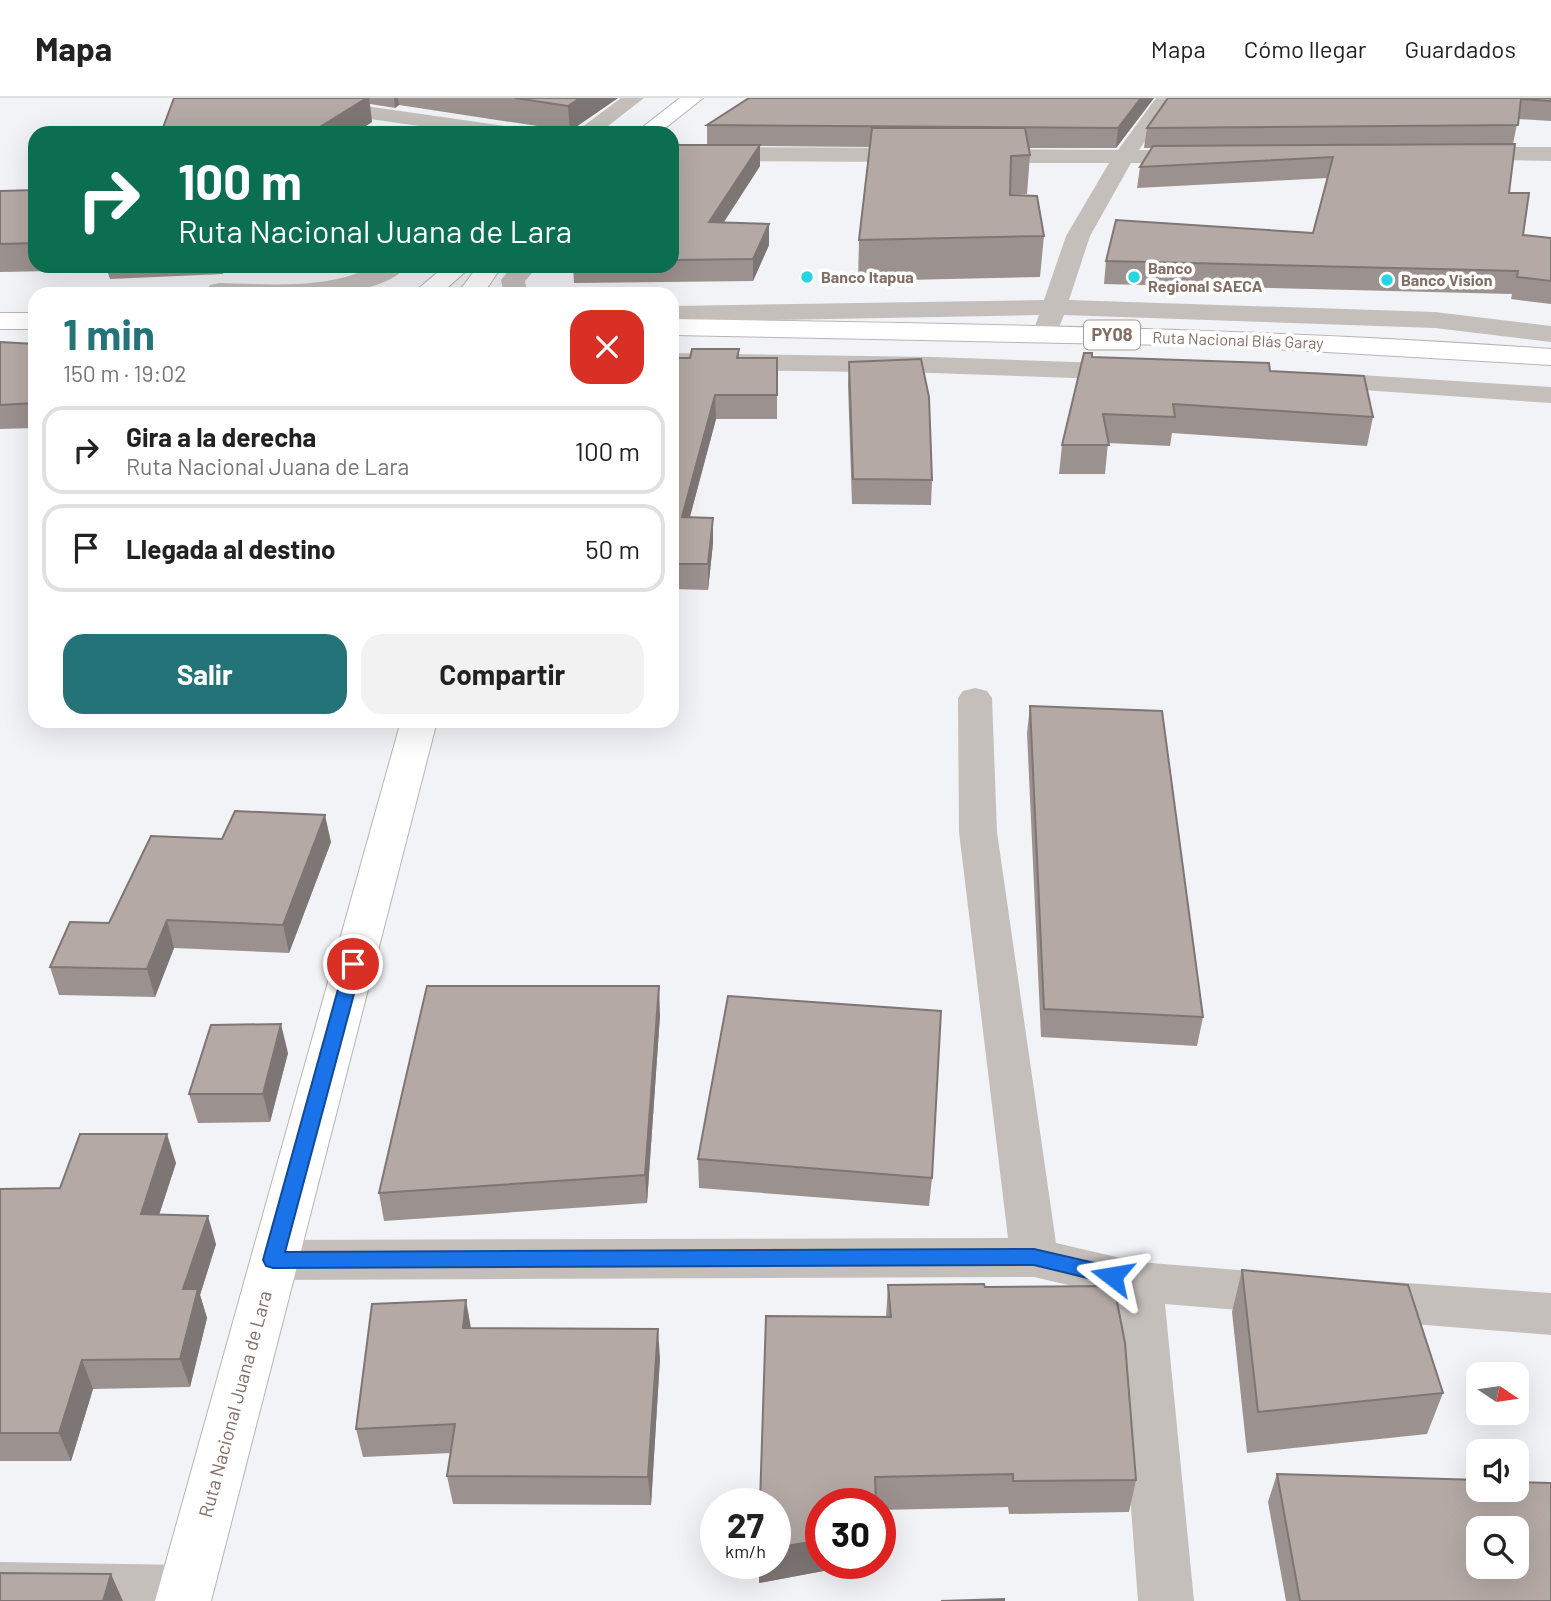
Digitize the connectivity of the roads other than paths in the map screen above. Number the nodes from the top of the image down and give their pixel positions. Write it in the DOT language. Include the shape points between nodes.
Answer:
graph roads {
  1 [pos="267,98"];
  2 [pos="634,98"];
  3 [pos="693,98"];
  4 [pos="1166,98"];
  5 [pos="462,126"];
  6 [pos="595,126"];
  7 [pos="655,126"];
  8 [pos="701,136"];
  9 [pos="679,151"];
  10 [pos="1447,154"];
  11 [pos="1551,154"];
  12 [pos="679,155"];
  13 [pos="1225,157"];
  14 [pos="1123,158"];
  15 [pos="382,273"];
  16 [pos="449,273"];
  17 [pos="450,273"];
  18 [pos="339,287"];
  19 [pos="424,287"];
  20 [pos="433,287"];
  21 [pos="1054,307"];
  22 [pos="679,314"];
  23 [pos="0,321"];
  24 [pos="28,321"];
  25 [pos="679,327"];
  26 [pos="1045,333"];
  27 [pos="1551,334"];
  28 [pos="1551,357"];
  29 [pos="679,360"];
  30 [pos="1161,373"];
  31 [pos="1282,378"];
  32 [pos="1551,395"];
  33 [pos="975,698"];
  34 [pos="417,728"];
  35 [pos="1034,1257"];
  36 [pos="273,1260"];
  37 [pos="1138,1282"];
  38 [pos="1551,1314"];
  39 [pos="0,1589"];
  40 [pos="185,1597"];
  41 [pos="1166,1601"];
  1 -- 5 [label="street"];
  2 -- 6 [label="street"];
  3 -- 7 [label="highway"];
  4 -- 14 [label="street"];
  8 -- 9 [label="street"];
  10 -- 11 [label="street"];
  12 -- 14 [label="street"];
  13 -- 14 [label="street"];
  14 -- 21 [label="street" via="1078,236"];
  15 -- 18 [label="street"];
  16 -- 19 [label="highway"];
  17 -- 20 [label="highway"];
  21 -- 22 [label="street"];
  21 -- 26 [label="street"];
  21 -- 27 [label="street" via="1435,320"];
  23 -- 24 [label="highway"];
  25 -- 26 [label="highway, Ruta Nacional Blás Garay / PY08"];
  26 -- 28 [label="highway, Ruta Nacional Blás Garay / PY08"];
  29 -- 30 [label="street"];
  31 -- 32 [label="street"];
  33 -- 35 [label="street" via="978,832"];
  34 -- 36 [label="highway, Ruta Nacional Juana de Lara"];
  35 -- 36 [label="street"];
  35 -- 37 [label="street"];
  36 -- 40 [label="highway, Ruta Nacional Juana de Lara"];
  37 -- 38 [label="street"];
  37 -- 41 [label="street"];
  39 -- 40 [label="street"];
}
